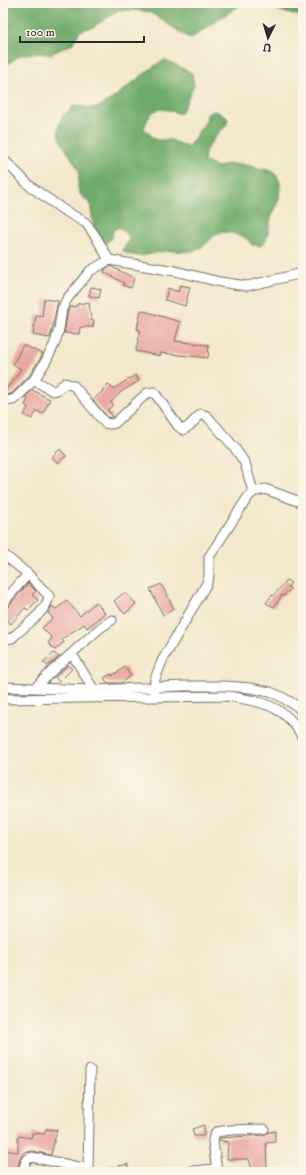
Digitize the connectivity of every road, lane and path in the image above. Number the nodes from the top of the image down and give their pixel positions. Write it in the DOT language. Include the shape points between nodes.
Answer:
graph roads {
  1 [pos="3,159"];
  2 [pos="109,260"];
  3 [pos="303,273"];
  4 [pos="34,380"];
  5 [pos="3,402"];
  6 [pos="253,492"];
  7 [pos="303,503"];
  8 [pos="3,554"];
  9 [pos="28,574"];
  10 [pos="3,603"];
  11 [pos="112,620"];
  12 [pos="3,637"];
  13 [pos="72,654"];
  14 [pos="3,687"];
  15 [pos="36,688"];
  16 [pos="94,690"];
  17 [pos="154,692"];
  18 [pos="3,699"];
  19 [pos="303,713"];
  20 [pos="303,738"];
  21 [pos="90,1070"];
  22 [pos="264,1130"];
  23 [pos="88,1171"];
  24 [pos="192,1171"];
  25 [pos="217,1171"];
  26 [pos="23,1172"];
  1 -- 2 [label="street" via="30,186 86,223"];
  2 -- 3 [label="street" via="247,286"];
  2 -- 4 [label="street" via="90,271 67,299 62,309 60,329 55,343"];
  4 -- 5 [label="street" via="13,400"];
  4 -- 6 [label="street" via="53,391 65,383 74,386 105,422 110,424 147,393 154,392 183,430 201,414 207,416 246,463"];
  6 -- 7 [label="street" via="266,489"];
  6 -- 17 [label="street" via="209,558 207,583 162,661 155,679"];
  8 -- 9 [label="street"];
  9 -- 10 [label="street"];
  9 -- 12 [label="street" via="48,596 48,601 44,609 12,638"];
  11 -- 13 [label="street"];
  13 -- 15 [label="street"];
  13 -- 16 [label="street"];
  14 -- 15 [label="street"];
  15 -- 16 [label="street"];
  16 -- 17 [label="street"];
  17 -- 18 [label="street"];
  17 -- 19 [label="street" via="225,686 250,688 280,696 297,706"];
  17 -- 20 [label="street" via="228,696 263,703 288,717"];
  21 -- 23 [label="street"];
  22 -- 25 [label="street" via="216,1132 213,1141"];
  23 -- 26 [label="street" via="32,1157 26,1160"];
  24 -- 25 [label="street"];
}
